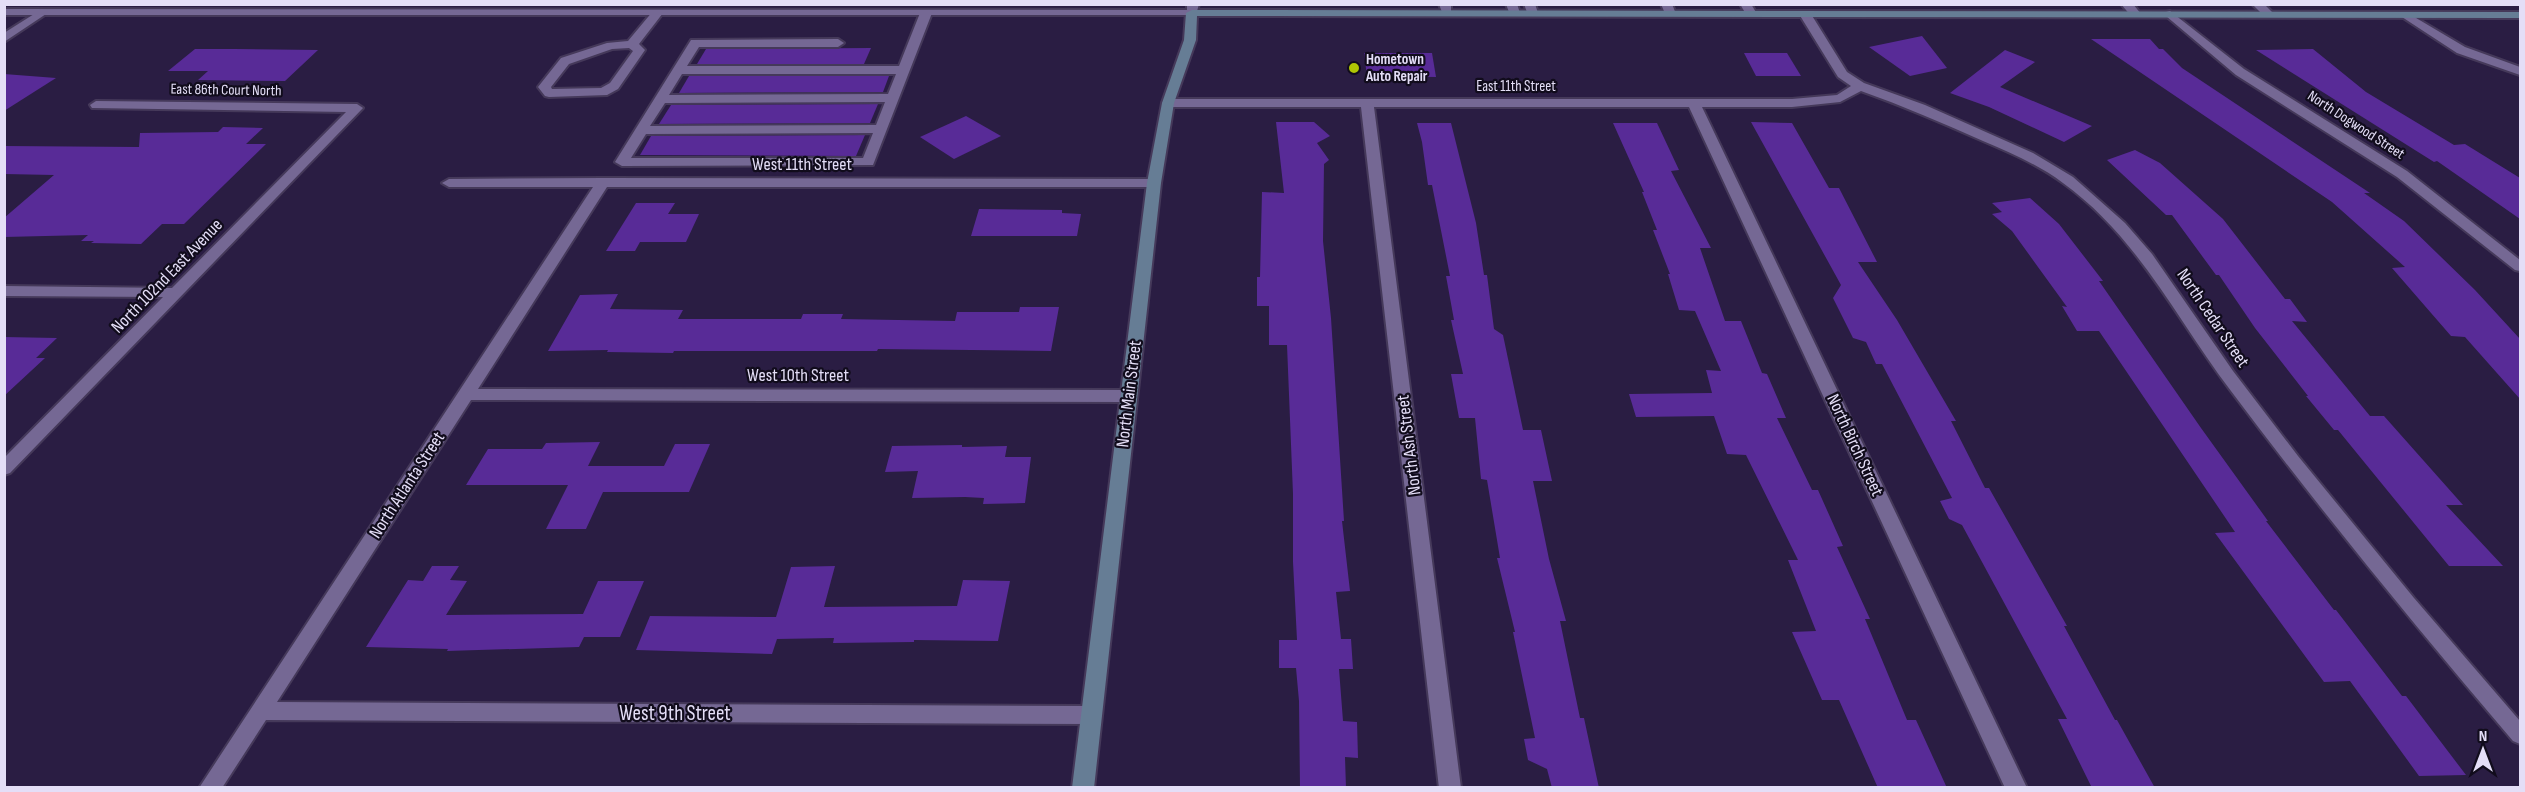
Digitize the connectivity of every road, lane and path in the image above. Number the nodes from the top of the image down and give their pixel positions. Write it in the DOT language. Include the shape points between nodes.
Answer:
graph roads {
  1 [pos="2126,4"];
  2 [pos="2257,4"];
  3 [pos="2394,4"];
  4 [pos="1193,9"];
  5 [pos="1446,9"];
  6 [pos="1512,9"];
  7 [pos="1531,9"];
  8 [pos="1668,9"];
  9 [pos="1748,9"];
  10 [pos="920,10"];
  11 [pos="4,12"];
  12 [pos="42,12"];
  13 [pos="657,13"];
  14 [pos="1805,14"];
  15 [pos="2135,14"];
  16 [pos="2170,14"];
  17 [pos="2268,14"];
  18 [pos="2406,15"];
  19 [pos="2520,15"];
  20 [pos="4,39"];
  21 [pos="838,43"];
  22 [pos="632,44"];
  23 [pos="678,70"];
  24 [pos="904,70"];
  25 [pos="2520,71"];
  26 [pos="1860,86"];
  27 [pos="893,98"];
  28 [pos="661,99"];
  29 [pos="1694,102"];
  30 [pos="1168,103"];
  31 [pos="1367,104"];
  32 [pos="96,105"];
  33 [pos="357,108"];
  34 [pos="881,129"];
  35 [pos="641,130"];
  36 [pos="603,182"];
  37 [pos="449,183"];
  38 [pos="1154,183"];
  39 [pos="2520,267"];
  40 [pos="4,291"];
  41 [pos="177,293"];
  42 [pos="467,394"];
  43 [pos="1129,396"];
  44 [pos="4,469"];
  45 [pos="260,711"];
  46 [pos="1091,715"];
  47 [pos="2520,735"];
  48 [pos="210,788"];
  49 [pos="1083,788"];
  50 [pos="1450,788"];
  51 [pos="2016,788"];
  1 -- 15 [label="street"];
  2 -- 17 [label="street"];
  3 -- 18 [label="main road"];
  4 -- 5 [label="main road"];
  4 -- 10 [label="street"];
  4 -- 30 [label="main road, North Main Street" via="1190,40"];
  5 -- 6 [label="main road"];
  6 -- 7 [label="main road"];
  7 -- 8 [label="main road"];
  8 -- 9 [label="main road"];
  9 -- 14 [label="main road"];
  10 -- 13 [label="street"];
  10 -- 24 [label="street"];
  11 -- 12 [label="street"];
  12 -- 13 [label="street"];
  12 -- 20 [label="street"];
  13 -- 22 [label="street"];
  14 -- 15 [label="main road"];
  14 -- 26 [label="street, North Cedar Street" via="1834,64"];
  15 -- 16 [label="main road"];
  16 -- 17 [label="main road"];
  16 -- 39 [label="street, North Dogwood Street" via="2240,72 2402,174"];
  17 -- 18 [label="main road"];
  18 -- 19 [label="main road"];
  18 -- 25 [label="street" via="2461,50"];
  21 -- 23 [label="street" via="695,43"];
  22 -- 22 [label="street" via="639,50 614,86 603,92 549,93 544,87 565,61 611,46"];
  23 -- 24 [label="street"];
  23 -- 28 [label="street"];
  24 -- 27 [label="street"];
  26 -- 29 [label="street, East 11th Street" via="1840,98 1817,102"];
  26 -- 47 [label="street, North Cedar Street" via="1921,108 2028,156 2068,180 2120,226 2147,257 2227,375 2292,460"];
  27 -- 28 [label="street"];
  27 -- 34 [label="street"];
  28 -- 35 [label="street"];
  29 -- 31 [label="street, East 11th Street"];
  29 -- 51 [label="street, North Birch Street"];
  30 -- 31 [label="street, East 11th Street"];
  30 -- 38 [label="main road, North Main Street"];
  31 -- 50 [label="street, North Ash Street"];
  32 -- 33 [label="street, East 86th Court North"];
  33 -- 41 [label="street, North 102nd East Avenue"];
  34 -- 35 [label="street"];
  34 -- 35 [label="street" via="868,162 622,162"];
  36 -- 37 [label="street, West 11th Street"];
  36 -- 38 [label="street, West 11th Street"];
  36 -- 42 [label="street, North Atlanta Street"];
  38 -- 43 [label="main road, North Main Street"];
  40 -- 41 [label="street"];
  41 -- 44 [label="street, North 102nd East Avenue"];
  42 -- 43 [label="street, West 10th Street"];
  42 -- 45 [label="street, North Atlanta Street"];
  43 -- 46 [label="main road, North Main Street"];
  45 -- 46 [label="street, West 9th Street"];
  45 -- 48 [label="street, North Atlanta Street"];
  46 -- 49 [label="main road, North Main Street"];
}
